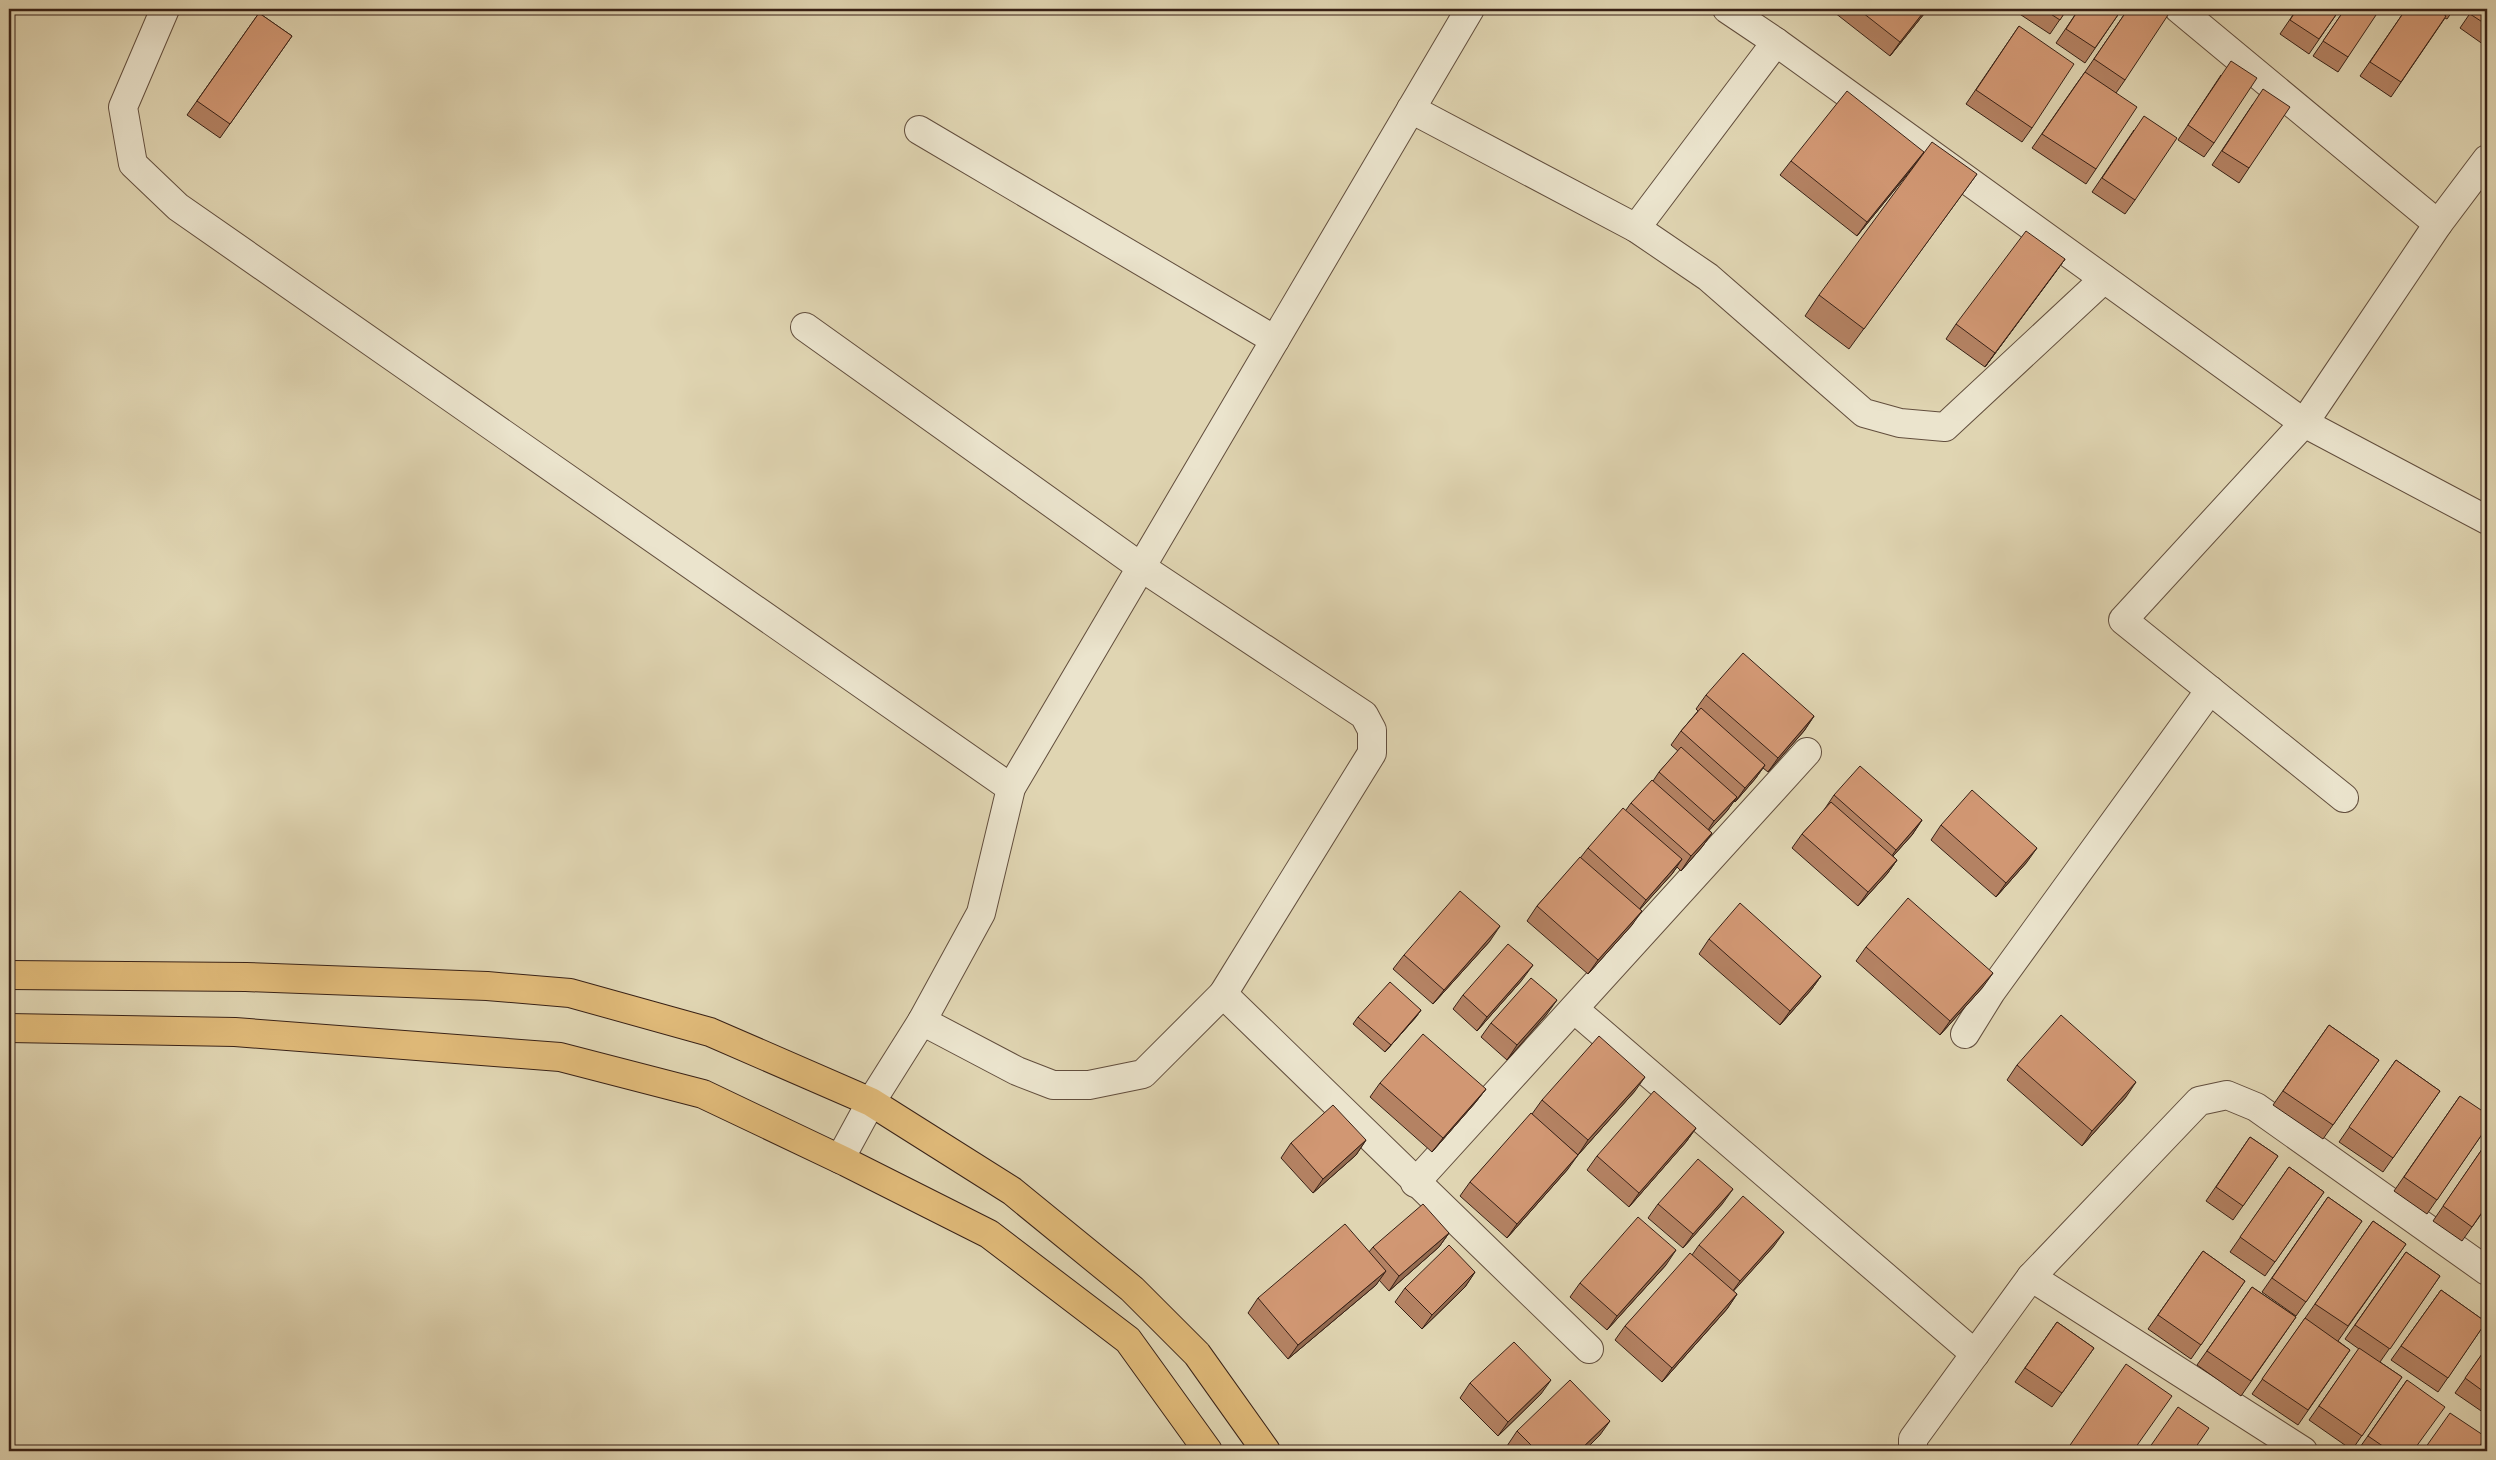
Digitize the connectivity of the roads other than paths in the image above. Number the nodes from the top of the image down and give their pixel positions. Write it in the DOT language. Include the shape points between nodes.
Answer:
graph roads {
  1 [pos="165,9"];
  2 [pos="1470,9"];
  3 [pos="1726,9"];
  4 [pos="2180,9"];
  5 [pos="1776,42"];
  6 [pos="1411,110"];
  7 [pos="919,130"];
  8 [pos="2487,159"];
  9 [pos="2438,224"];
  10 [pos="1636,228"];
  11 [pos="2104,279"];
  12 [pos="805,328"];
  13 [pos="1275,340"];
  14 [pos="2304,422"];
  15 [pos="2483,508"];
  16 [pos="1141,567"];
  17 [pos="2210,690"];
  18 [pos="1807,752"];
  19 [pos="1011,788"];
  20 [pos="2344,798"];
  21 [pos="9,975"];
  22 [pos="1223,994"];
  23 [pos="1574,1009"];
  24 [pos="922,1021"];
  25 [pos="9,1028"];
  26 [pos="1965,1034"];
  27 [pos="871,1102"];
  28 [pos="840,1159"];
  29 [pos="1415,1183"];
  30 [pos="2487,1271"];
  31 [pos="2031,1277"];
  32 [pos="1589,1349"];
  33 [pos="1975,1354"];
  34 [pos="1208,1451"];
  35 [pos="1266,1451"];
  36 [pos="1913,1451"];
  37 [pos="2303,1451"];
  1 -- 19 [label="street" via="122,106 133,164 178,207"];
  2 -- 6 [label="street"];
  3 -- 5 [label="street"];
  4 -- 9 [label="street"];
  5 -- 10 [label="street"];
  5 -- 11 [label="street"];
  6 -- 10 [label="street"];
  6 -- 13 [label="street"];
  7 -- 13 [label="street"];
  8 -- 9 [label="street"];
  9 -- 14 [label="street"];
  10 -- 11 [label="street" via="1708,277 1864,413 1900,423 1945,427"];
  11 -- 14 [label="street"];
  12 -- 16 [label="street"];
  13 -- 16 [label="street"];
  14 -- 15 [label="street"];
  14 -- 17 [label="street" via="2123,620"];
  16 -- 19 [label="street"];
  16 -- 22 [label="street" via="1364,715 1372,730 1372,753"];
  17 -- 20 [label="street"];
  17 -- 26 [label="street" via="1991,992"];
  18 -- 23 [label="street"];
  19 -- 24 [label="street" via="981,913"];
  21 -- 27 [label="main road" via="246,977 487,986 570,993 710,1032"];
  22 -- 24 [label="street" via="1142,1074 1089,1085 1053,1085 1017,1071"];
  22 -- 29 [label="street"];
  23 -- 29 [label="street"];
  23 -- 33 [label="street"];
  24 -- 27 [label="street"];
  25 -- 28 [label="main road" via="235,1032 560,1057 703,1094"];
  27 -- 28 [label="street"];
  27 -- 35 [label="main road" via="1012,1191 1132,1289 1197,1354"];
  28 -- 34 [label="main road" via="989,1234 1128,1340"];
  29 -- 32 [label="street"];
  30 -- 31 [label="street" via="2256,1107 2227,1095 2199,1101"];
  31 -- 33 [label="street"];
  31 -- 37 [label="street"];
  33 -- 36 [label="street" via="1913,1439"];
}
